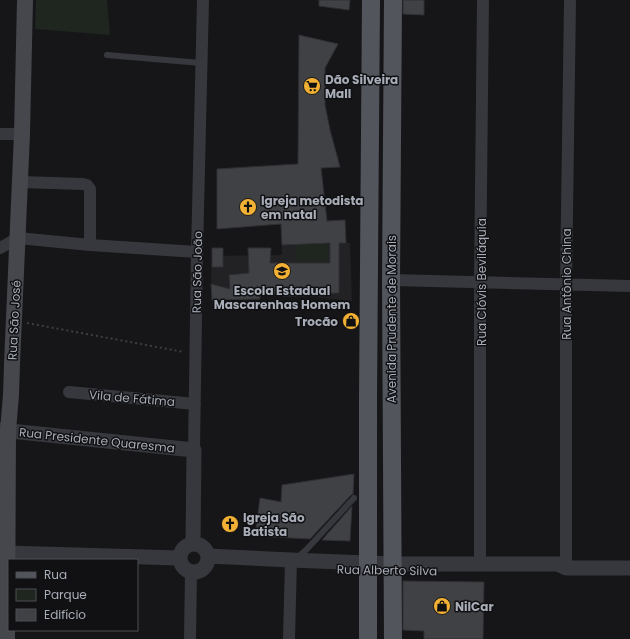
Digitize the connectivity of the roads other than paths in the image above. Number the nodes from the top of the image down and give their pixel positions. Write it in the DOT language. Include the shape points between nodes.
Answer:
graph roads {
  1 [pos="25,0"];
  2 [pos="203,0"];
  3 [pos="371,0"];
  4 [pos="393,0"];
  5 [pos="483,0"];
  6 [pos="570,0"];
  7 [pos="107,55"];
  8 [pos="201,62"];
  9 [pos="0,134"];
  10 [pos="22,134"];
  11 [pos="20,182"];
  12 [pos="18,238"];
  13 [pos="90,245"];
  14 [pos="0,248"];
  15 [pos="197,252"];
  16 [pos="391,280"];
  17 [pos="480,283"];
  18 [pos="566,284"];
  19 [pos="630,286"];
  20 [pos="69,392"];
  21 [pos="195,404"];
  22 [pos="4,431"];
  23 [pos="194,450"];
  24 [pos="354,498"];
  25 [pos="193,544"];
  26 [pos="7,553"];
  27 [pos="113,558"];
  28 [pos="179,558"];
  29 [pos="207,560"];
  30 [pos="292,563"];
  31 [pos="480,565"];
  32 [pos="369,566"];
  33 [pos="392,568"];
  34 [pos="566,568"];
  35 [pos="630,568"];
  36 [pos="191,573"];
  37 [pos="7,639"];
  38 [pos="190,639"];
  39 [pos="289,639"];
  40 [pos="368,639"];
  41 [pos="393,639"];
  1 -- 10 [label="main road, Rua São José"];
  2 -- 8 [label="street, Rua São João"];
  3 -- 32 [label="main road, Avenida Prudente de Morais"];
  4 -- 16 [label="main road, Avenida Prudente de Morais"];
  5 -- 17 [label="street, Rua Clóvis Beviláquia"];
  6 -- 18 [label="street, Rua Antônio China"];
  7 -- 8 [label="lane"];
  8 -- 15 [label="street, Rua São João"];
  9 -- 10 [label="street"];
  10 -- 11 [label="main road, Rua São José"];
  11 -- 12 [label="main road, Rua São José"];
  11 -- 13 [label="street" via="87,185 90,189"];
  12 -- 13 [label="street"];
  12 -- 14 [label="street"];
  12 -- 22 [label="main road, Rua São José" via="11,395"];
  13 -- 15 [label="street"];
  15 -- 21 [label="street, Rua São João"];
  16 -- 17 [label="street"];
  16 -- 33 [label="main road, Avenida Prudente de Morais"];
  17 -- 18 [label="street"];
  17 -- 31 [label="street, Rua Clóvis Beviláquia"];
  18 -- 19 [label="street"];
  18 -- 34 [label="street, Rua Antônio China"];
  20 -- 21 [label="street, Vila de Fátima"];
  21 -- 23 [label="street, Rua São João"];
  22 -- 23 [label="street, Rua Presidente Quaresma"];
  22 -- 26 [label="main road, Rua São José"];
  23 -- 25 [label="street, Rua São João"];
  24 -- 30 [label="lane"];
  25 -- 28 [label="street" via="186,546"];
  25 -- 29 [label="street" via="200,545 207,551"];
  26 -- 27 [label="street"];
  26 -- 37 [label="main road, Rua São José"];
  27 -- 28 [label="street"];
  28 -- 36 [label="street" via="182,567"];
  29 -- 30 [label="street, Rua Alberto Silva"];
  29 -- 36 [label="street" via="204,569"];
  30 -- 32 [label="street, Rua Alberto Silva"];
  30 -- 39 [label="street"];
  31 -- 33 [label="street, Rua Alberto Silva"];
  31 -- 34 [label="street, Rua Alberto Silva" via="558,564"];
  32 -- 33 [label="street, Rua Alberto Silva"];
  32 -- 40 [label="main road, Avenida Prudente de Morais"];
  33 -- 34 [label="street, Rua Alberto Silva" via="558,573"];
  33 -- 41 [label="main road, Avenida Prudente de Morais"];
  34 -- 35 [label="street, Rua Alberto Silva"];
  36 -- 38 [label="street"];
}
